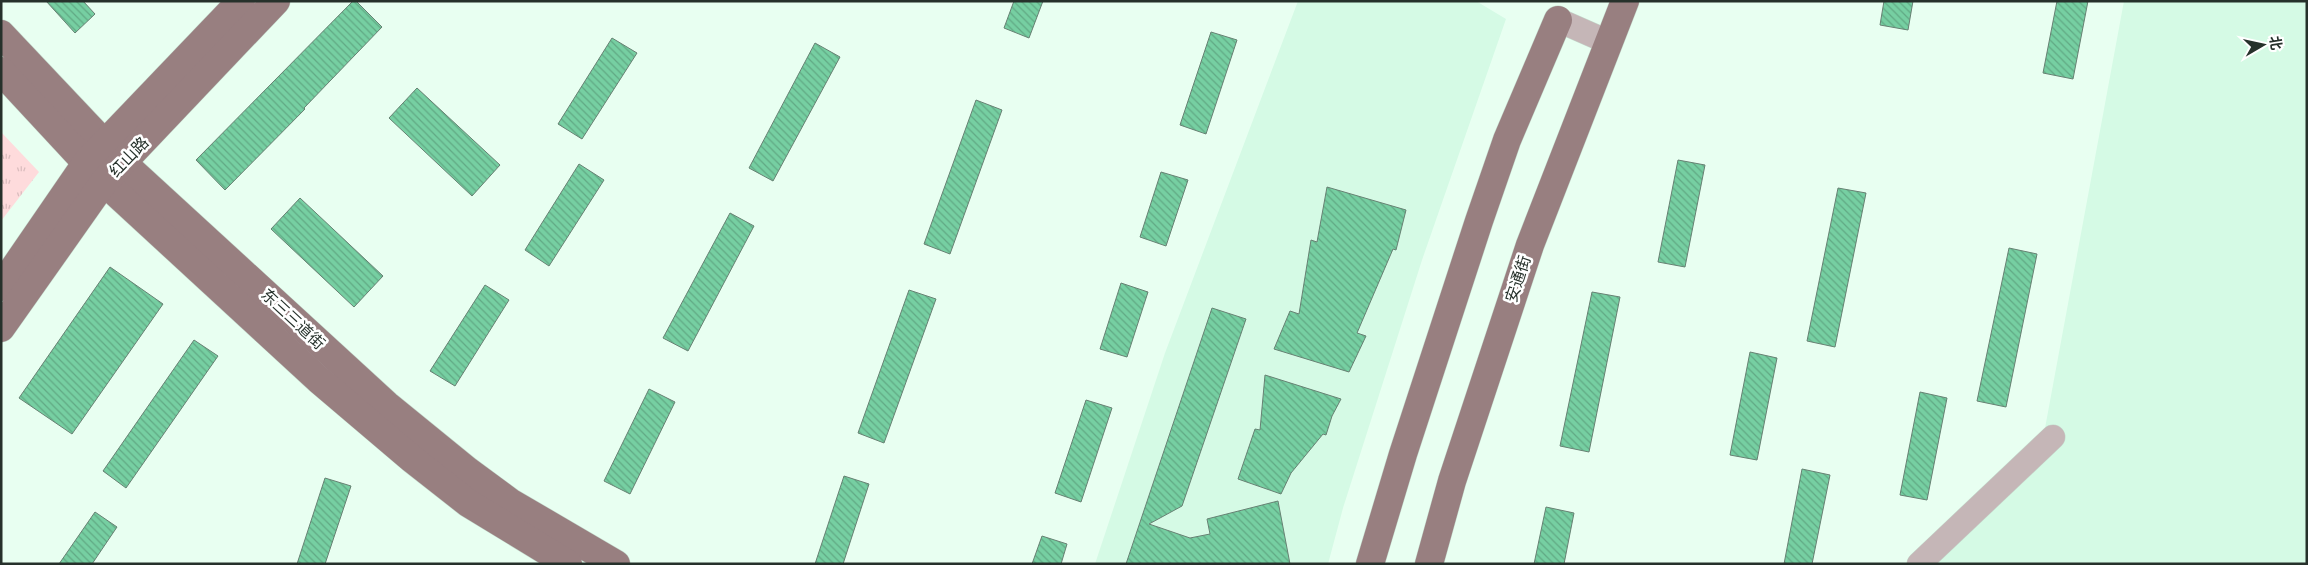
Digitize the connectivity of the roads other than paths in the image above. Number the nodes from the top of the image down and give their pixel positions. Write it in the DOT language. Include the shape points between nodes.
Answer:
graph roads {
  1 [pos="241,1"];
  2 [pos="276,1"];
  3 [pos="1625,1"];
  4 [pos="1558,20"];
  5 [pos="1,34"];
  6 [pos="1608,42"];
  7 [pos="1,71"];
  8 [pos="98,163"];
  9 [pos="123,163"];
  10 [pos="1,287"];
  11 [pos="1,328"];
  12 [pos="2053,437"];
  13 [pos="568,564"];
  14 [pos="616,564"];
  15 [pos="1370,564"];
  16 [pos="1429,564"];
  17 [pos="1919,564"];
  1 -- 8 [label="main road, 红山路"];
  2 -- 9 [label="main road, 红山路"];
  3 -- 6 [label="main road, 安通街"];
  4 -- 6 [label="lane"];
  4 -- 15 [label="main road" via="1507,140 1478,221"];
  5 -- 8 [label="main road, 东三三道街"];
  6 -- 16 [label="main road, 安通街" via="1530,245 1452,481"];
  7 -- 8 [label="main road, 东三三道街"];
  8 -- 9 [label="main road, 红山路"];
  8 -- 10 [label="main road, 红山路"];
  8 -- 11 [label="main road, 红山路"];
  8 -- 13 [label="main road, 东三三道街" via="319,380 468,503"];
  9 -- 14 [label="main road, 东三三道街" via="387,405 468,471 510,502"];
  12 -- 17 [label="lane"];
}
